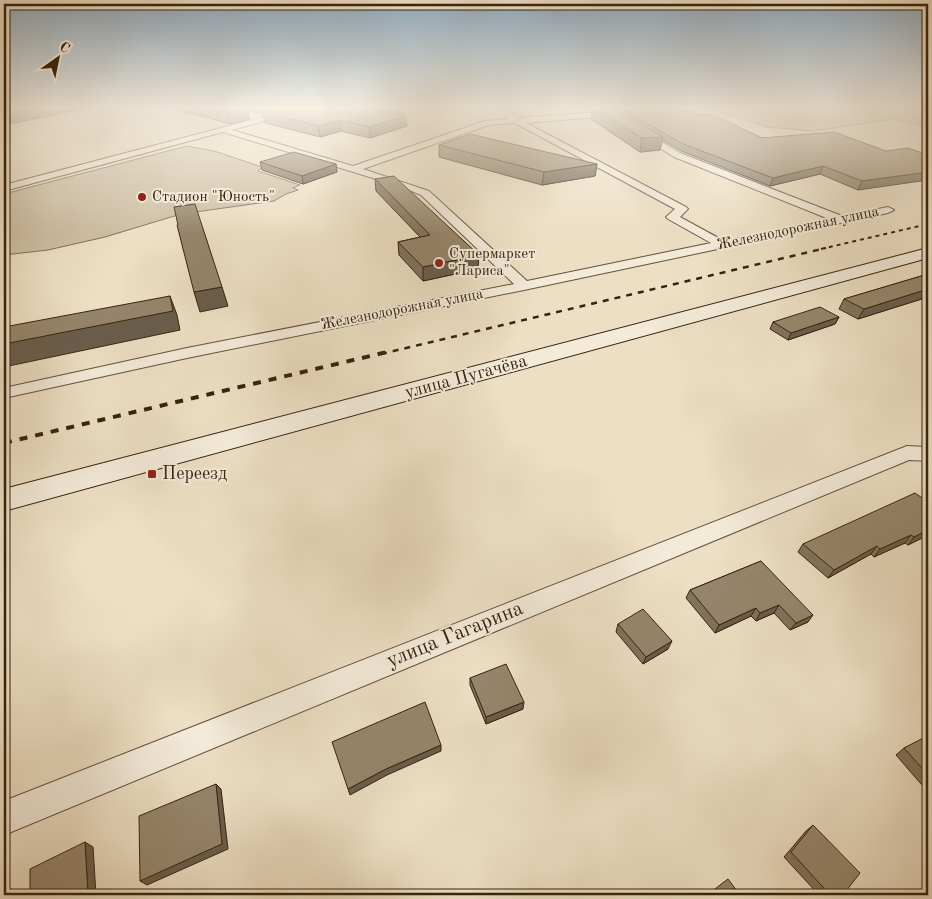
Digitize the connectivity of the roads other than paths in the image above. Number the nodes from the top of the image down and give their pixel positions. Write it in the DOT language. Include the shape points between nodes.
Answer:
graph roads {
  1 [pos="146,150"];
  2 [pos="289,150"];
  3 [pos="409,150"];
  4 [pos="570,150"];
  5 [pos="669,150"];
  6 [pos="354,169"];
  7 [pos="4,188"];
  8 [pos="888,210"];
  9 [pos="839,220"];
  10 [pos="721,244"];
  11 [pos="927,255"];
  12 [pos="524,286"];
  13 [pos="4,392"];
  14 [pos="917,454"];
  15 [pos="4,500"];
  16 [pos="4,818"];
  1 -- 7 [label="street"];
  2 -- 6 [label="street"];
  3 -- 6 [label="street"];
  4 -- 10 [label="street" via="682,210 672,216"];
  5 -- 9 [label="street"];
  6 -- 12 [label="street" via="424,193"];
  8 -- 9 [label="street, Железнодорожная улица"];
  9 -- 10 [label="street, Железнодорожная улица"];
  10 -- 12 [label="street, Железнодорожная улица"];
  11 -- 15 [label="street, улица Пугачёва"];
  12 -- 13 [label="street, Железнодорожная улица"];
  14 -- 16 [label="street, улица Гагарина"];
}
